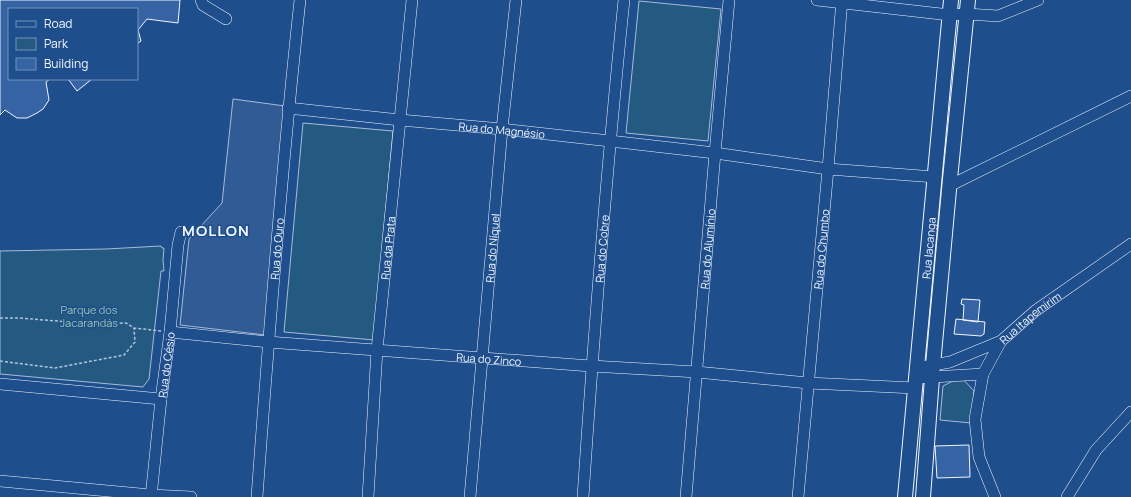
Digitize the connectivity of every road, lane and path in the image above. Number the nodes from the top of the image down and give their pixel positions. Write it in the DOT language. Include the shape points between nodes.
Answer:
graph roads {
  1 [pos="201,0"];
  2 [pos="300,0"];
  3 [pos="412,0"];
  4 [pos="516,0"];
  5 [pos="624,0"];
  6 [pos="729,0"];
  7 [pos="817,0"];
  8 [pos="951,0"];
  9 [pos="1038,0"];
  10 [pos="842,1"];
  11 [pos="967,7"];
  12 [pos="950,14"];
  13 [pos="226,19"];
  14 [pos="946,56"];
  15 [pos="962,58"];
  16 [pos="1131,96"];
  17 [pos="288,108"];
  18 [pos="400,120"];
  19 [pos="502,129"];
  20 [pos="610,141"];
  21 [pos="714,153"];
  22 [pos="828,169"];
  23 [pos="935,177"];
  24 [pos="949,182"];
  25 [pos="931,206"];
  26 [pos="947,207"];
  27 [pos="181,232"];
  28 [pos="1131,244"];
  29 [pos="0,318"];
  30 [pos="134,328"];
  31 [pos="170,332"];
  32 [pos="1001,340"];
  33 [pos="268,342"];
  34 [pos="377,350"];
  35 [pos="482,358"];
  36 [pos="0,361"];
  37 [pos="591,366"];
  38 [pos="932,371"];
  39 [pos="697,372"];
  40 [pos="983,374"];
  41 [pos="916,378"];
  42 [pos="808,383"];
  43 [pos="0,384"];
  44 [pos="930,397"];
  45 [pos="161,399"];
  46 [pos="1131,412"];
  47 [pos="0,480"];
  48 [pos="55,492"];
  49 [pos="151,496"];
  50 [pos="191,497"];
  51 [pos="257,497"];
  52 [pos="368,497"];
  53 [pos="470,497"];
  54 [pos="583,497"];
  55 [pos="686,497"];
  56 [pos="798,497"];
  57 [pos="905,497"];
  58 [pos="923,497"];
  59 [pos="995,497"];
  60 [pos="1066,497"];
  1 -- 13 [label="street" via="203,5"];
  2 -- 17 [label="street, Rua do Ouro"];
  3 -- 18 [label="street, Rua da Prata"];
  4 -- 19 [label="street, Rua do Níquel"];
  5 -- 20 [label="street, Rua do Cobre"];
  6 -- 21 [label="street, Rua do Alumínio"];
  7 -- 10 [label="street"];
  8 -- 12 [label="main road, Rua Iacanga"];
  9 -- 11 [label="street" via="998,16"];
  10 -- 12 [label="street"];
  10 -- 22 [label="street, Rua do Chumbo"];
  11 -- 12 [label="street"];
  11 -- 15 [label="main road, Rua Iacanga"];
  12 -- 14 [label="main road, Rua Iacanga"];
  14 -- 15 [label="main road"];
  14 -- 23 [label="main road, Rua Iacanga"];
  15 -- 24 [label="main road, Rua Iacanga"];
  16 -- 24 [label="street"];
  17 -- 18 [label="street, Rua do Magnésio"];
  17 -- 33 [label="street, Rua do Ouro"];
  18 -- 19 [label="street, Rua do Magnésio"];
  18 -- 34 [label="street, Rua da Prata"];
  19 -- 20 [label="street, Rua do Magnésio"];
  19 -- 35 [label="street, Rua do Níquel"];
  20 -- 21 [label="street, Rua do Magnésio"];
  20 -- 37 [label="street, Rua do Cobre"];
  21 -- 22 [label="street, Rua do Magnésio"];
  21 -- 39 [label="street, Rua do Alumínio"];
  22 -- 23 [label="street, Rua do Magnésio"];
  22 -- 42 [label="street, Rua do Chumbo"];
  23 -- 24 [label="main road"];
  23 -- 25 [label="main road, Rua Iacanga"];
  24 -- 26 [label="main road, Rua Iacanga"];
  25 -- 26 [label="main road"];
  25 -- 41 [label="main road, Rua Iacanga"];
  26 -- 38 [label="main road, Rua Iacanga"];
  27 -- 31 [label="street, Rua do Césio"];
  28 -- 32 [label="street, Rua Itapemirim" via="1035,311"];
  29 -- 30 [label="path" via="94,324 126,323"];
  30 -- 31 [label="path"];
  30 -- 36 [label="path" via="135,342 124,355 55,368"];
  31 -- 33 [label="street, Rua do Zinco"];
  31 -- 45 [label="street, Rua do Césio"];
  32 -- 38 [label="street, Rua Itapemirim"];
  32 -- 40 [label="street"];
  33 -- 34 [label="street, Rua do Zinco"];
  33 -- 51 [label="street, Rua do Ouro"];
  34 -- 35 [label="street, Rua do Zinco"];
  34 -- 52 [label="street, Rua da Prata"];
  35 -- 37 [label="street, Rua do Zinco"];
  35 -- 53 [label="street, Rua do Níquel"];
  37 -- 39 [label="street, Rua do Zinco"];
  37 -- 54 [label="street, Rua do Cobre"];
  38 -- 40 [label="street, Rua Itapemirim"];
  38 -- 41 [label="street, Rua Itapemirim"];
  38 -- 44 [label="main road, Rua Iacanga"];
  39 -- 42 [label="street, Rua do Zinco"];
  39 -- 55 [label="street, Rua do Alumínio"];
  40 -- 59 [label="street" via="975,419 979,457"];
  41 -- 42 [label="street, Rua Itapemirim"];
  41 -- 44 [label="main road"];
  41 -- 57 [label="main road, Rua Iacanga"];
  42 -- 56 [label="street, Rua do Chumbo"];
  43 -- 45 [label="street"];
  44 -- 58 [label="main road, Rua Iacanga"];
  45 -- 49 [label="street, Rua do Césio"];
  46 -- 60 [label="street" via="1096,450"];
  47 -- 48 [label="street"];
  48 -- 49 [label="street"];
  49 -- 50 [label="street"];
}
